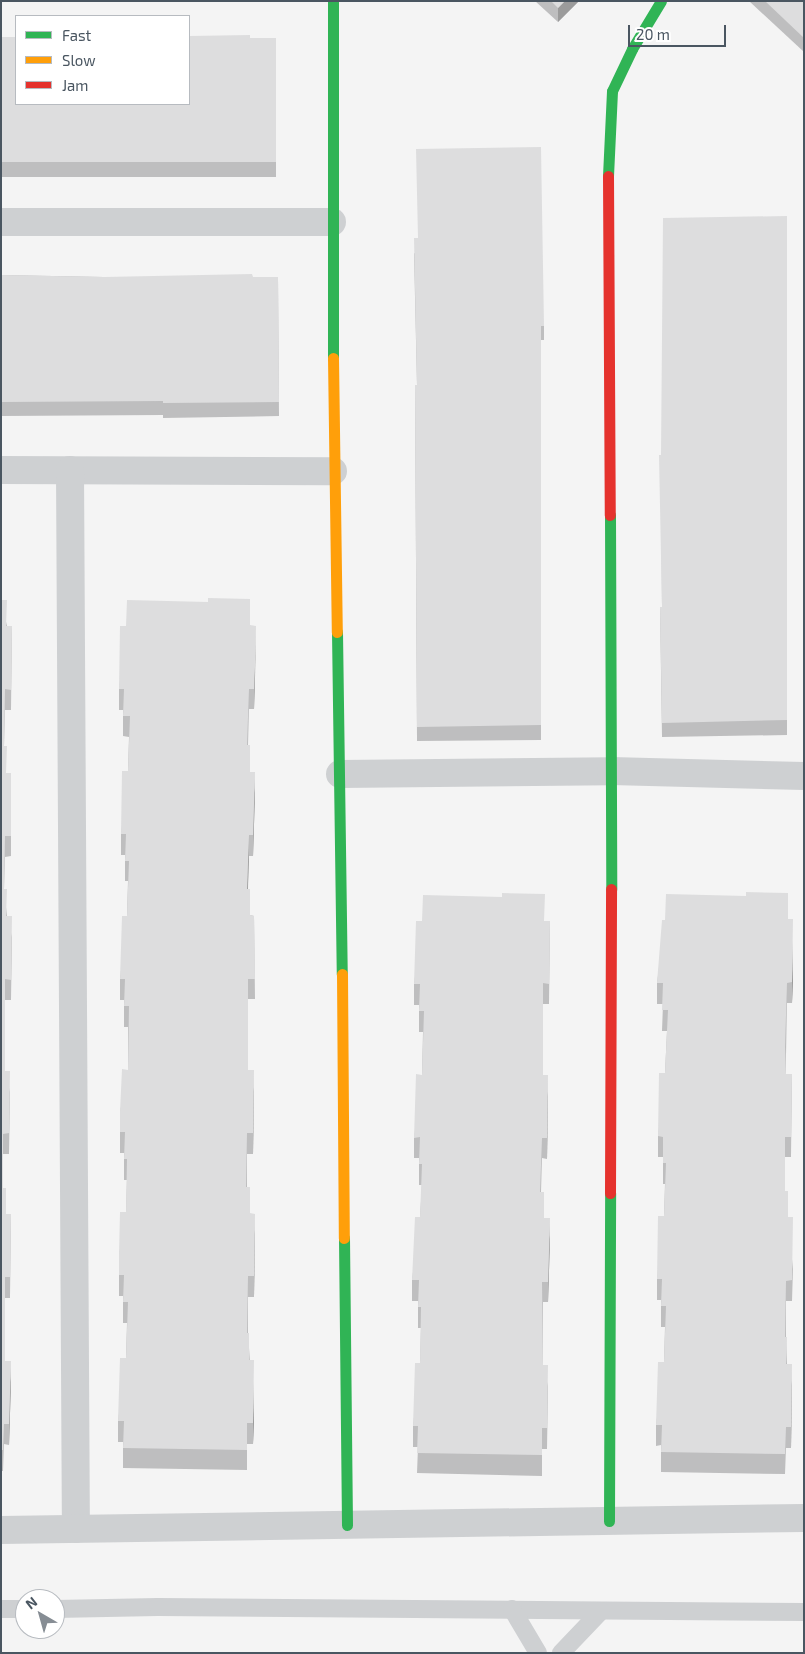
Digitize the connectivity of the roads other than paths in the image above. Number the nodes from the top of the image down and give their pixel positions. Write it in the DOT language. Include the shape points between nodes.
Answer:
graph roads {
  1 [pos="333,1"];
  2 [pos="661,1"];
  3 [pos="1,222"];
  4 [pos="332,222"];
  5 [pos="1,470"];
  6 [pos="70,470"];
  7 [pos="333,471"];
  8 [pos="611,771"];
  9 [pos="340,774"];
  10 [pos="804,776"];
  11 [pos="804,1518"];
  12 [pos="609,1521"];
  13 [pos="347,1525"];
  14 [pos="76,1529"];
  15 [pos="1,1530"];
  16 [pos="65,1608"];
  17 [pos="1,1609"];
  18 [pos="15,1609"];
  19 [pos="512,1609"];
  20 [pos="601,1611"];
  21 [pos="804,1612"];
  22 [pos="538,1653"];
  23 [pos="561,1653"];
  1 -- 4 [label="street"];
  2 -- 8 [label="street" via="632,49 612,91 608,143"];
  3 -- 4 [label="street"];
  4 -- 7 [label="street"];
  5 -- 6 [label="street"];
  6 -- 7 [label="street"];
  6 -- 14 [label="street"];
  7 -- 9 [label="street"];
  8 -- 9 [label="street"];
  8 -- 10 [label="street"];
  8 -- 12 [label="street"];
  9 -- 13 [label="street"];
  11 -- 12 [label="street"];
  12 -- 13 [label="street"];
  13 -- 14 [label="street"];
  14 -- 15 [label="street"];
  16 -- 19 [label="lane"];
  17 -- 18 [label="lane"];
  19 -- 20 [label="lane"];
  19 -- 22 [label="lane"];
  20 -- 21 [label="lane"];
  20 -- 23 [label="lane"];
}
